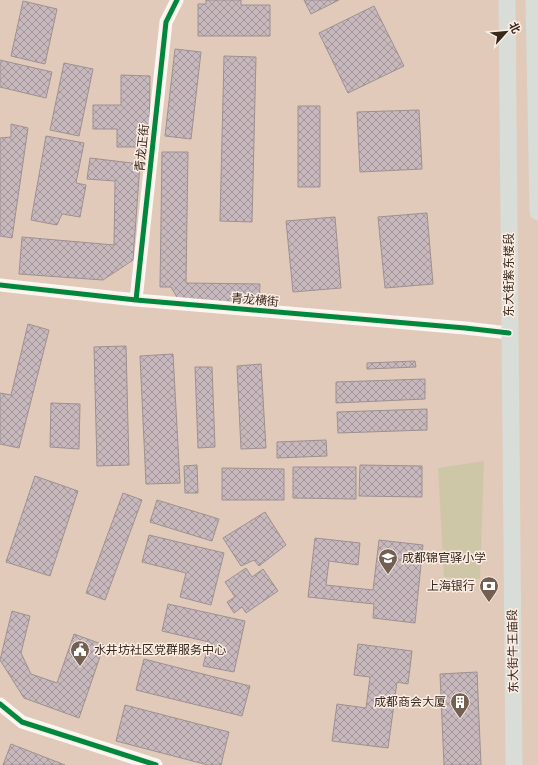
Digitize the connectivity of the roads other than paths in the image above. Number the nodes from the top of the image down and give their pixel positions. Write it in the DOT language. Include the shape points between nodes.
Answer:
graph roads {
  1 [pos="177,0"];
  2 [pos="507,0"];
  3 [pos="534,0"];
  4 [pos="537,87"];
  5 [pos="538,212"];
  6 [pos="0,285"];
  7 [pos="136,300"];
  8 [pos="509,332"];
  9 [pos="511,538"];
  10 [pos="0,704"];
  11 [pos="156,765"];
  12 [pos="514,765"];
  1 -- 7 [label="street, 青龙正街" via="166,22"];
  2 -- 8 [label="main road, 东大街紫东楼段"];
  3 -- 4 [label="main road"];
  4 -- 5 [label="main road"];
  6 -- 7 [label="street, 青龙横街"];
  7 -- 8 [label="street, 青龙横街"];
  8 -- 9 [label="main road, 东大街紫东楼段"];
  9 -- 12 [label="main road, 东大街牛王庙段"];
  10 -- 11 [label="street" via="22,722"];
}
